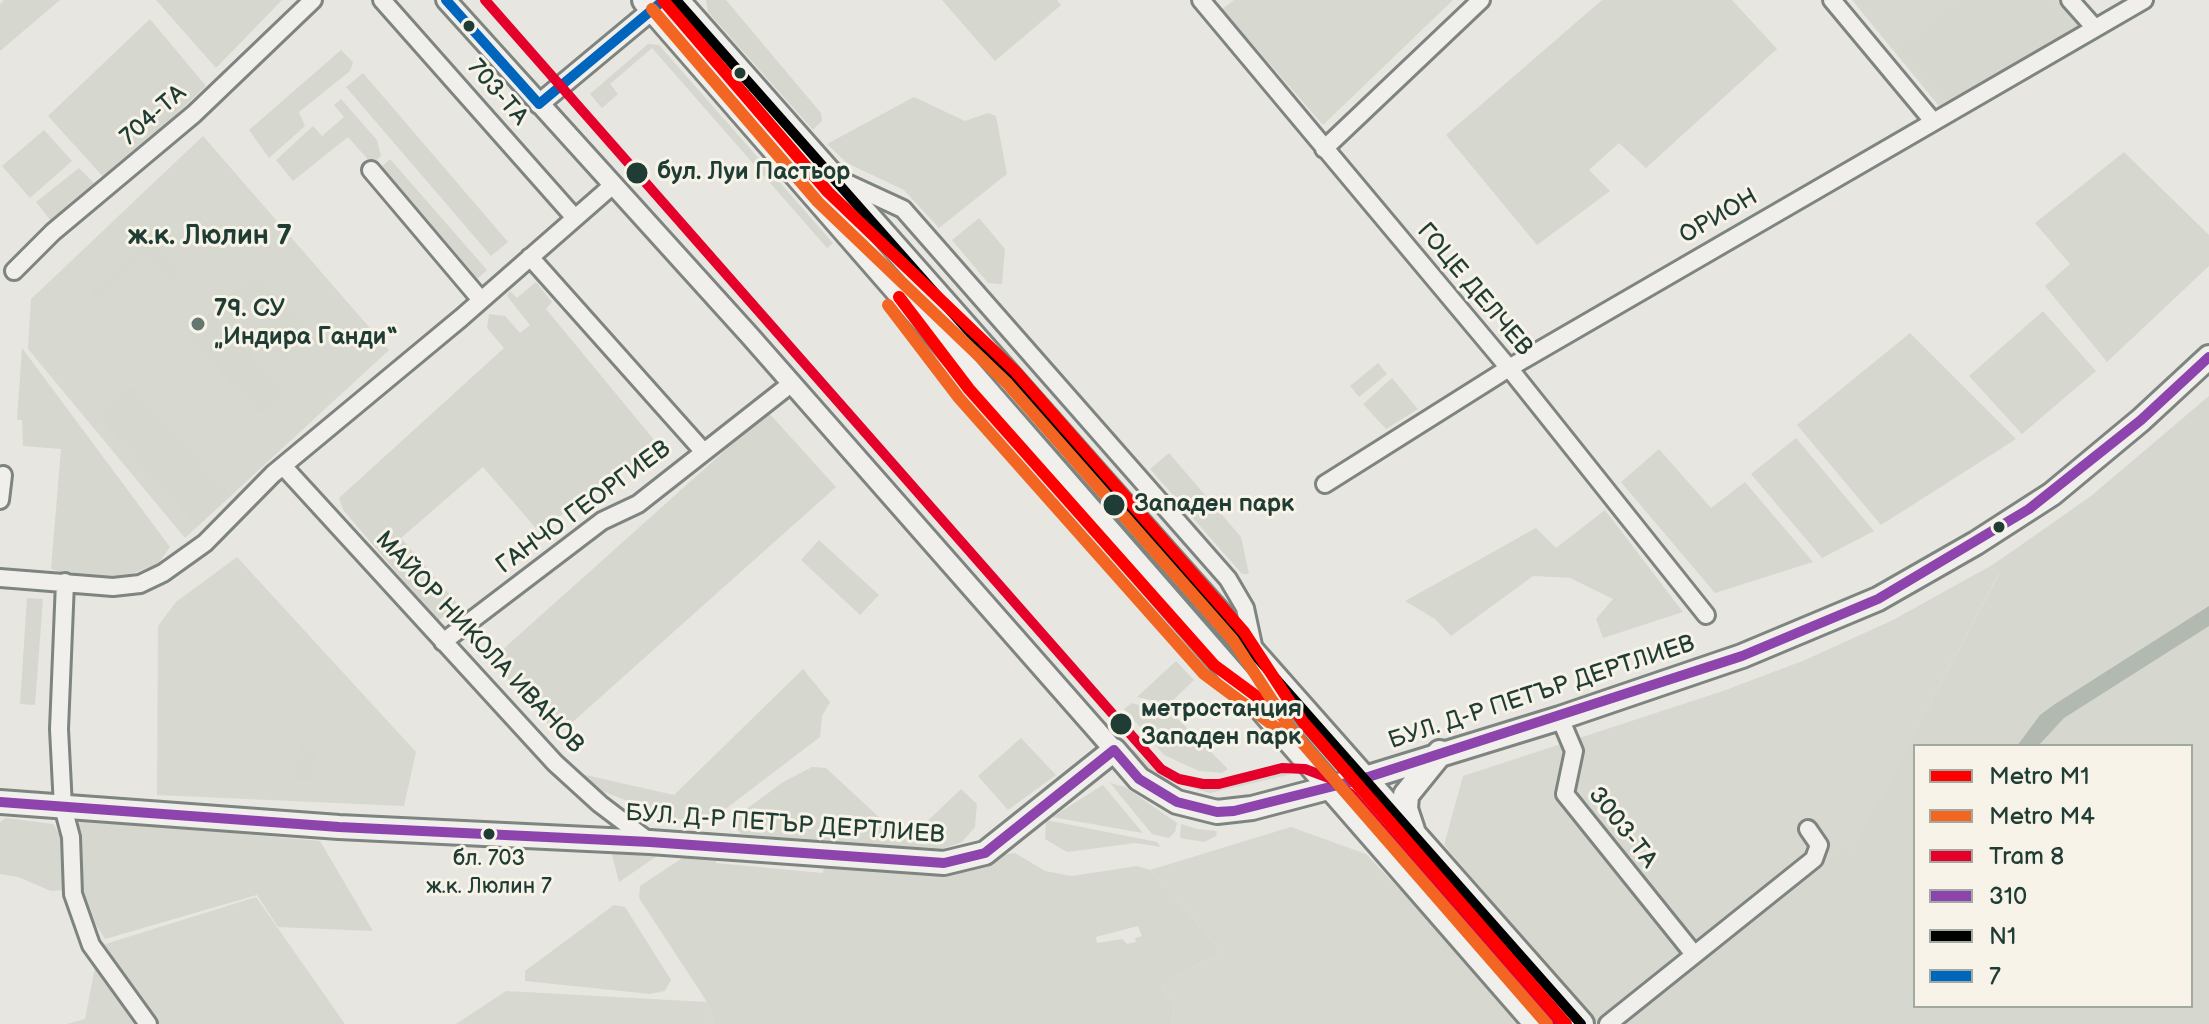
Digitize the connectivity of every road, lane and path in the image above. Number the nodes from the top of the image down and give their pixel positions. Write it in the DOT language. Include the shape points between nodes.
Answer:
graph roads {
  1 [pos="313,0"];
  2 [pos="382,0"];
  3 [pos="446,0"];
  4 [pos="676,0"];
  5 [pos="1201,0"];
  6 [pos="1481,0"];
  7 [pos="1832,0"];
  8 [pos="2070,0"];
  9 [pos="2144,0"];
  10 [pos="654,3"];
  11 [pos="2094,27"];
  12 [pos="539,104"];
  13 [pos="1932,120"];
  14 [pos="1324,149"];
  15 [pos="371,170"];
  16 [pos="613,185"];
  17 [pos="575,218"];
  18 [pos="530,257"];
  19 [pos="17,267"];
  20 [pos="481,300"];
  21 [pos="2209,357"];
  22 [pos="1509,368"];
  23 [pos="792,383"];
  24 [pos="703,451"];
  25 [pos="283,466"];
  26 [pos="3,475"];
  27 [pos="1325,484"];
  28 [pos="0,500"];
  29 [pos="0,578"];
  30 [pos="65,582"];
  31 [pos="1706,615"];
  32 [pos="443,642"];
  33 [pos="1560,718"];
  34 [pos="1114,750"];
  35 [pos="1440,753"];
  36 [pos="1362,779"];
  37 [pos="1329,787"];
  38 [pos="0,802"];
  39 [pos="63,807"];
  40 [pos="1808,829"];
  41 [pos="1414,836"];
  42 [pos="650,842"];
  43 [pos="1693,953"];
  44 [pos="148,1024"];
  45 [pos="1537,1024"];
  46 [pos="1581,1024"];
  47 [pos="1608,1024"];
  1 -- 19 [label="street, 704-ТА" via="194,114"];
  2 -- 17 [label="street, 703-ТА"];
  3 -- 12 [label="street"];
  4 -- 36 [label="main road"];
  5 -- 14 [label="street, ГОЦЕ ДЕЛЧЕВ"];
  6 -- 14 [label="street"];
  7 -- 13 [label="street"];
  8 -- 11 [label="street"];
  9 -- 11 [label="street, ОРИОН"];
  10 -- 12 [label="street"];
  10 -- 37 [label="main road"];
  11 -- 13 [label="street, ОРИОН"];
  12 -- 16 [label="street"];
  13 -- 22 [label="street, ОРИОН"];
  14 -- 22 [label="street, ГОЦЕ ДЕЛЧЕВ"];
  15 -- 20 [label="street"];
  16 -- 17 [label="street"];
  16 -- 23 [label="street"];
  17 -- 18 [label="street"];
  18 -- 20 [label="street"];
  18 -- 24 [label="street"];
  20 -- 25 [label="street"];
  21 -- 33 [label="main road, БУЛ. Д-Р ПЕТЪР ДЕРТЛИЕВ" via="2052,494 1913,580 1820,626"];
  22 -- 27 [label="street, ОРИОН"];
  22 -- 31 [label="street, ГОЦЕ ДЕЛЧЕВ"];
  23 -- 24 [label="street, ГАНЧО ГЕОРГИЕВ"];
  23 -- 34 [label="street"];
  24 -- 32 [label="street, ГАНЧО ГЕОРГИЕВ" via="638,504 602,521"];
  25 -- 30 [label="street" via="205,543 163,573 140,584 113,587"];
  25 -- 32 [label="street, МАЙОР НИКОЛА ИВАНОВ"];
  26 -- 28 [label="street"];
  29 -- 30 [label="street"];
  30 -- 39 [label="street" via="59,729"];
  32 -- 42 [label="street, МАЙОР НИКОЛА ИВАНОВ" via="555,763"];
  33 -- 35 [label="main road, БУЛ. Д-Р ПЕТЪР ДЕРТЛИЕВ"];
  33 -- 43 [label="street, 3003-ТА" via="1574,751 1565,794"];
  34 -- 37 [label="main road, БУЛ. Д-Р ПЕТЪР ДЕРТЛИЕВ" via="1139,779 1196,808 1234,811"];
  34 -- 42 [label="main road, БУЛ. Д-Р ПЕТЪР ДЕРТЛИЕВ" via="974,858 930,863"];
  35 -- 36 [label="main road, БУЛ. Д-Р ПЕТЪР ДЕРТЛИЕВ"];
  35 -- 41 [label="main road" via="1406,795 1405,813"];
  36 -- 37 [label="main road, БУЛ. Д-Р ПЕТЪР ДЕРТЛИЕВ"];
  36 -- 41 [label="main road"];
  37 -- 45 [label="main road"];
  38 -- 39 [label="main road, БУЛ. Д-Р ПЕТЪР ДЕРТЛИЕВ"];
  39 -- 42 [label="main road, БУЛ. Д-Р ПЕТЪР ДЕРТЛИЕВ"];
  39 -- 44 [label="street" via="71,837 73,894 91,945"];
  40 -- 43 [label="street" via="1819,845 1814,859"];
  41 -- 46 [label="main road"];
  43 -- 47 [label="street"];
}
